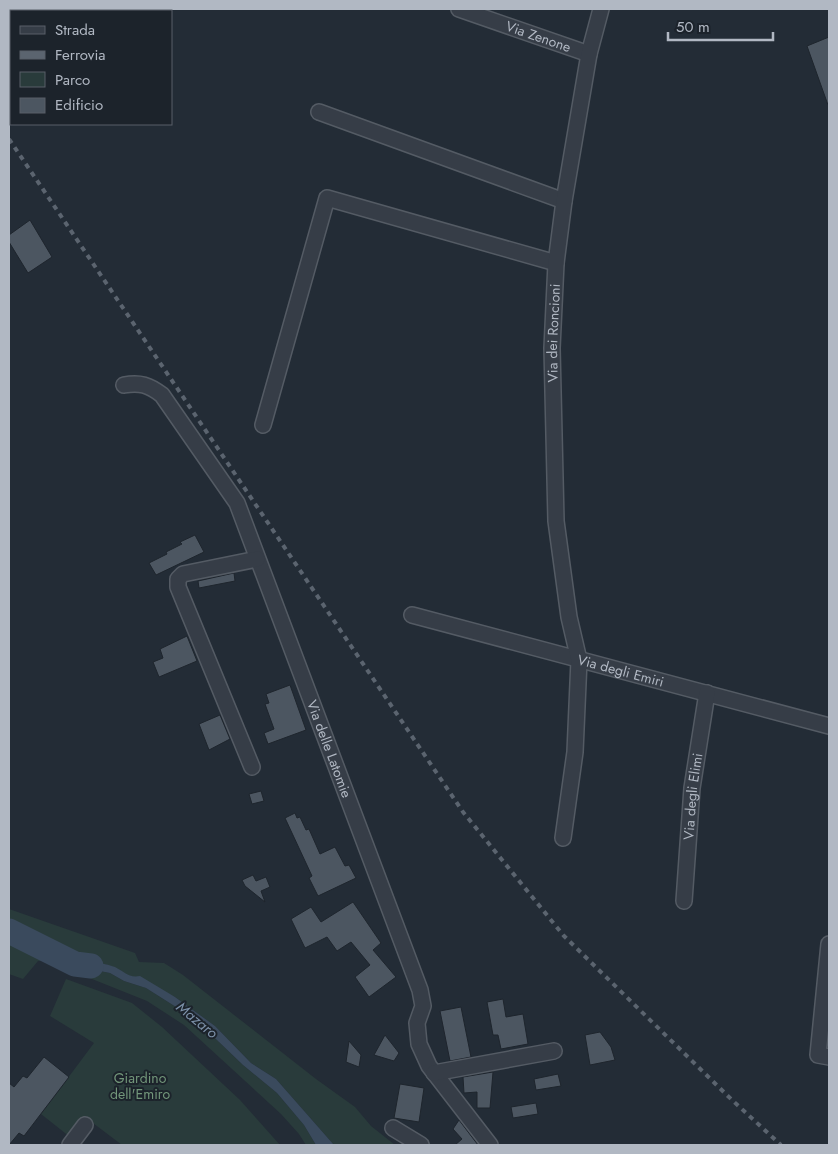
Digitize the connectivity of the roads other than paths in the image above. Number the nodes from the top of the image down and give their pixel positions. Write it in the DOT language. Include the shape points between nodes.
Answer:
graph roads {
  1 [pos="459,9"];
  2 [pos="599,9"];
  3 [pos="589,54"];
  4 [pos="319,112"];
  5 [pos="564,201"];
  6 [pos="556,264"];
  7 [pos="124,385"];
  8 [pos="263,425"];
  9 [pos="257,559"];
  10 [pos="412,615"];
  11 [pos="579,660"];
  12 [pos="707,693"];
  13 [pos="829,726"];
  14 [pos="252,767"];
  15 [pos="563,838"];
  16 [pos="684,901"];
  17 [pos="829,944"];
  18 [pos="554,1051"];
  19 [pos="824,1056"];
  20 [pos="434,1073"];
  21 [pos="85,1126"];
  22 [pos="393,1128"];
  23 [pos="70,1145"];
  24 [pos="421,1145"];
  25 [pos="490,1145"];
  1 -- 3 [label="street, Via Zenone"];
  2 -- 3 [label="street, Via dei Roncioni"];
  3 -- 5 [label="street, Via dei Roncioni"];
  4 -- 5 [label="street"];
  5 -- 6 [label="street, Via dei Roncioni"];
  6 -- 8 [label="street" via="327,198"];
  6 -- 11 [label="street, Via dei Roncioni" via="552,348 556,521 569,617"];
  7 -- 9 [label="street, Via delle Latomie" via="136,382 152,386 180,418 237,503"];
  9 -- 14 [label="street" via="183,574 178,579 178,587"];
  9 -- 20 [label="street, Via delle Latomie" via="420,990 423,1006 417,1023 419,1044"];
  10 -- 11 [label="street, Via degli Emiri"];
  11 -- 12 [label="street, Via degli Emiri"];
  11 -- 15 [label="street, Via dei Roncioni" via="575,752"];
  12 -- 13 [label="street, Via degli Emiri"];
  12 -- 16 [label="street, Via degli Elimi" via="692,788"];
  17 -- 19 [label="street"];
  18 -- 20 [label="street"];
  20 -- 25 [label="street, Via delle Latomie"];
  21 -- 23 [label="street"];
  22 -- 24 [label="street"];
}
